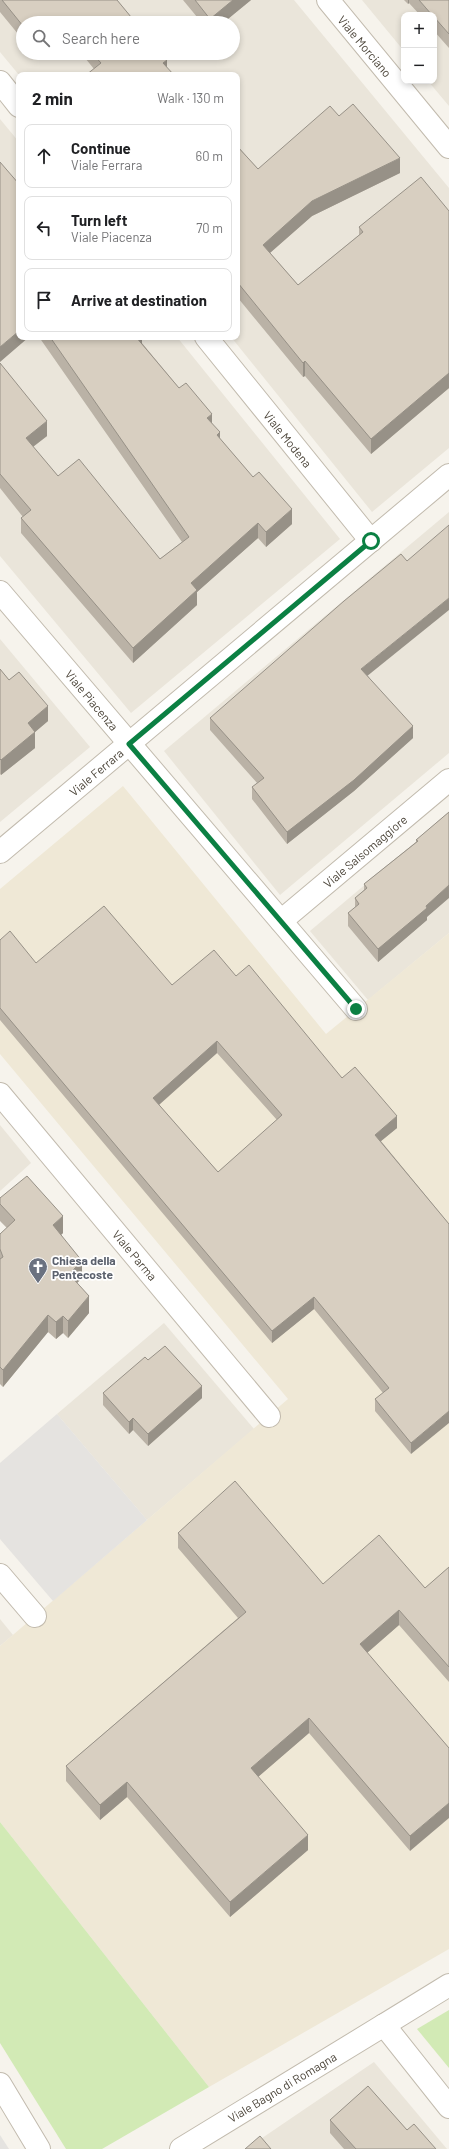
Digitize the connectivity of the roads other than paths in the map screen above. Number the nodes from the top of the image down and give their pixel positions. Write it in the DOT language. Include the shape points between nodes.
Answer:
graph roads {
  1 [pos="328,0"];
  2 [pos="0,82"];
  3 [pos="16,102"];
  4 [pos="449,147"];
  5 [pos="208,340"];
  6 [pos="449,475"];
  7 [pos="371,541"];
  8 [pos="0,592"];
  9 [pos="129,744"];
  10 [pos="449,780"];
  11 [pos="0,852"];
  12 [pos="281,921"];
  13 [pos="356,1009"];
  14 [pos="0,1094"];
  15 [pos="269,1416"];
  16 [pos="0,1576"];
  17 [pos="35,1616"];
  18 [pos="449,1985"];
  19 [pos="384,2025"];
  20 [pos="0,2084"];
  21 [pos="449,2107"];
  22 [pos="39,2149"];
  23 [pos="181,2149"];
  1 -- 4 [label="street, Viale Morciano"];
  2 -- 3 [label="street"];
  5 -- 7 [label="street, Viale Modena"];
  6 -- 7 [label="street, Viale Ferrara"];
  7 -- 9 [label="street, Viale Ferrara"];
  8 -- 9 [label="street, Viale Piacenza"];
  9 -- 11 [label="street, Viale Ferrara"];
  9 -- 12 [label="street, Viale Piacenza"];
  10 -- 12 [label="street, Viale Salsomaggiore"];
  12 -- 13 [label="street, Viale Piacenza"];
  14 -- 15 [label="street, Viale Parma"];
  16 -- 17 [label="street"];
  18 -- 19 [label="street, Viale Bagno di Romagna"];
  19 -- 21 [label="street"];
  19 -- 23 [label="street, Viale Bagno di Romagna"];
  20 -- 22 [label="street"];
}
